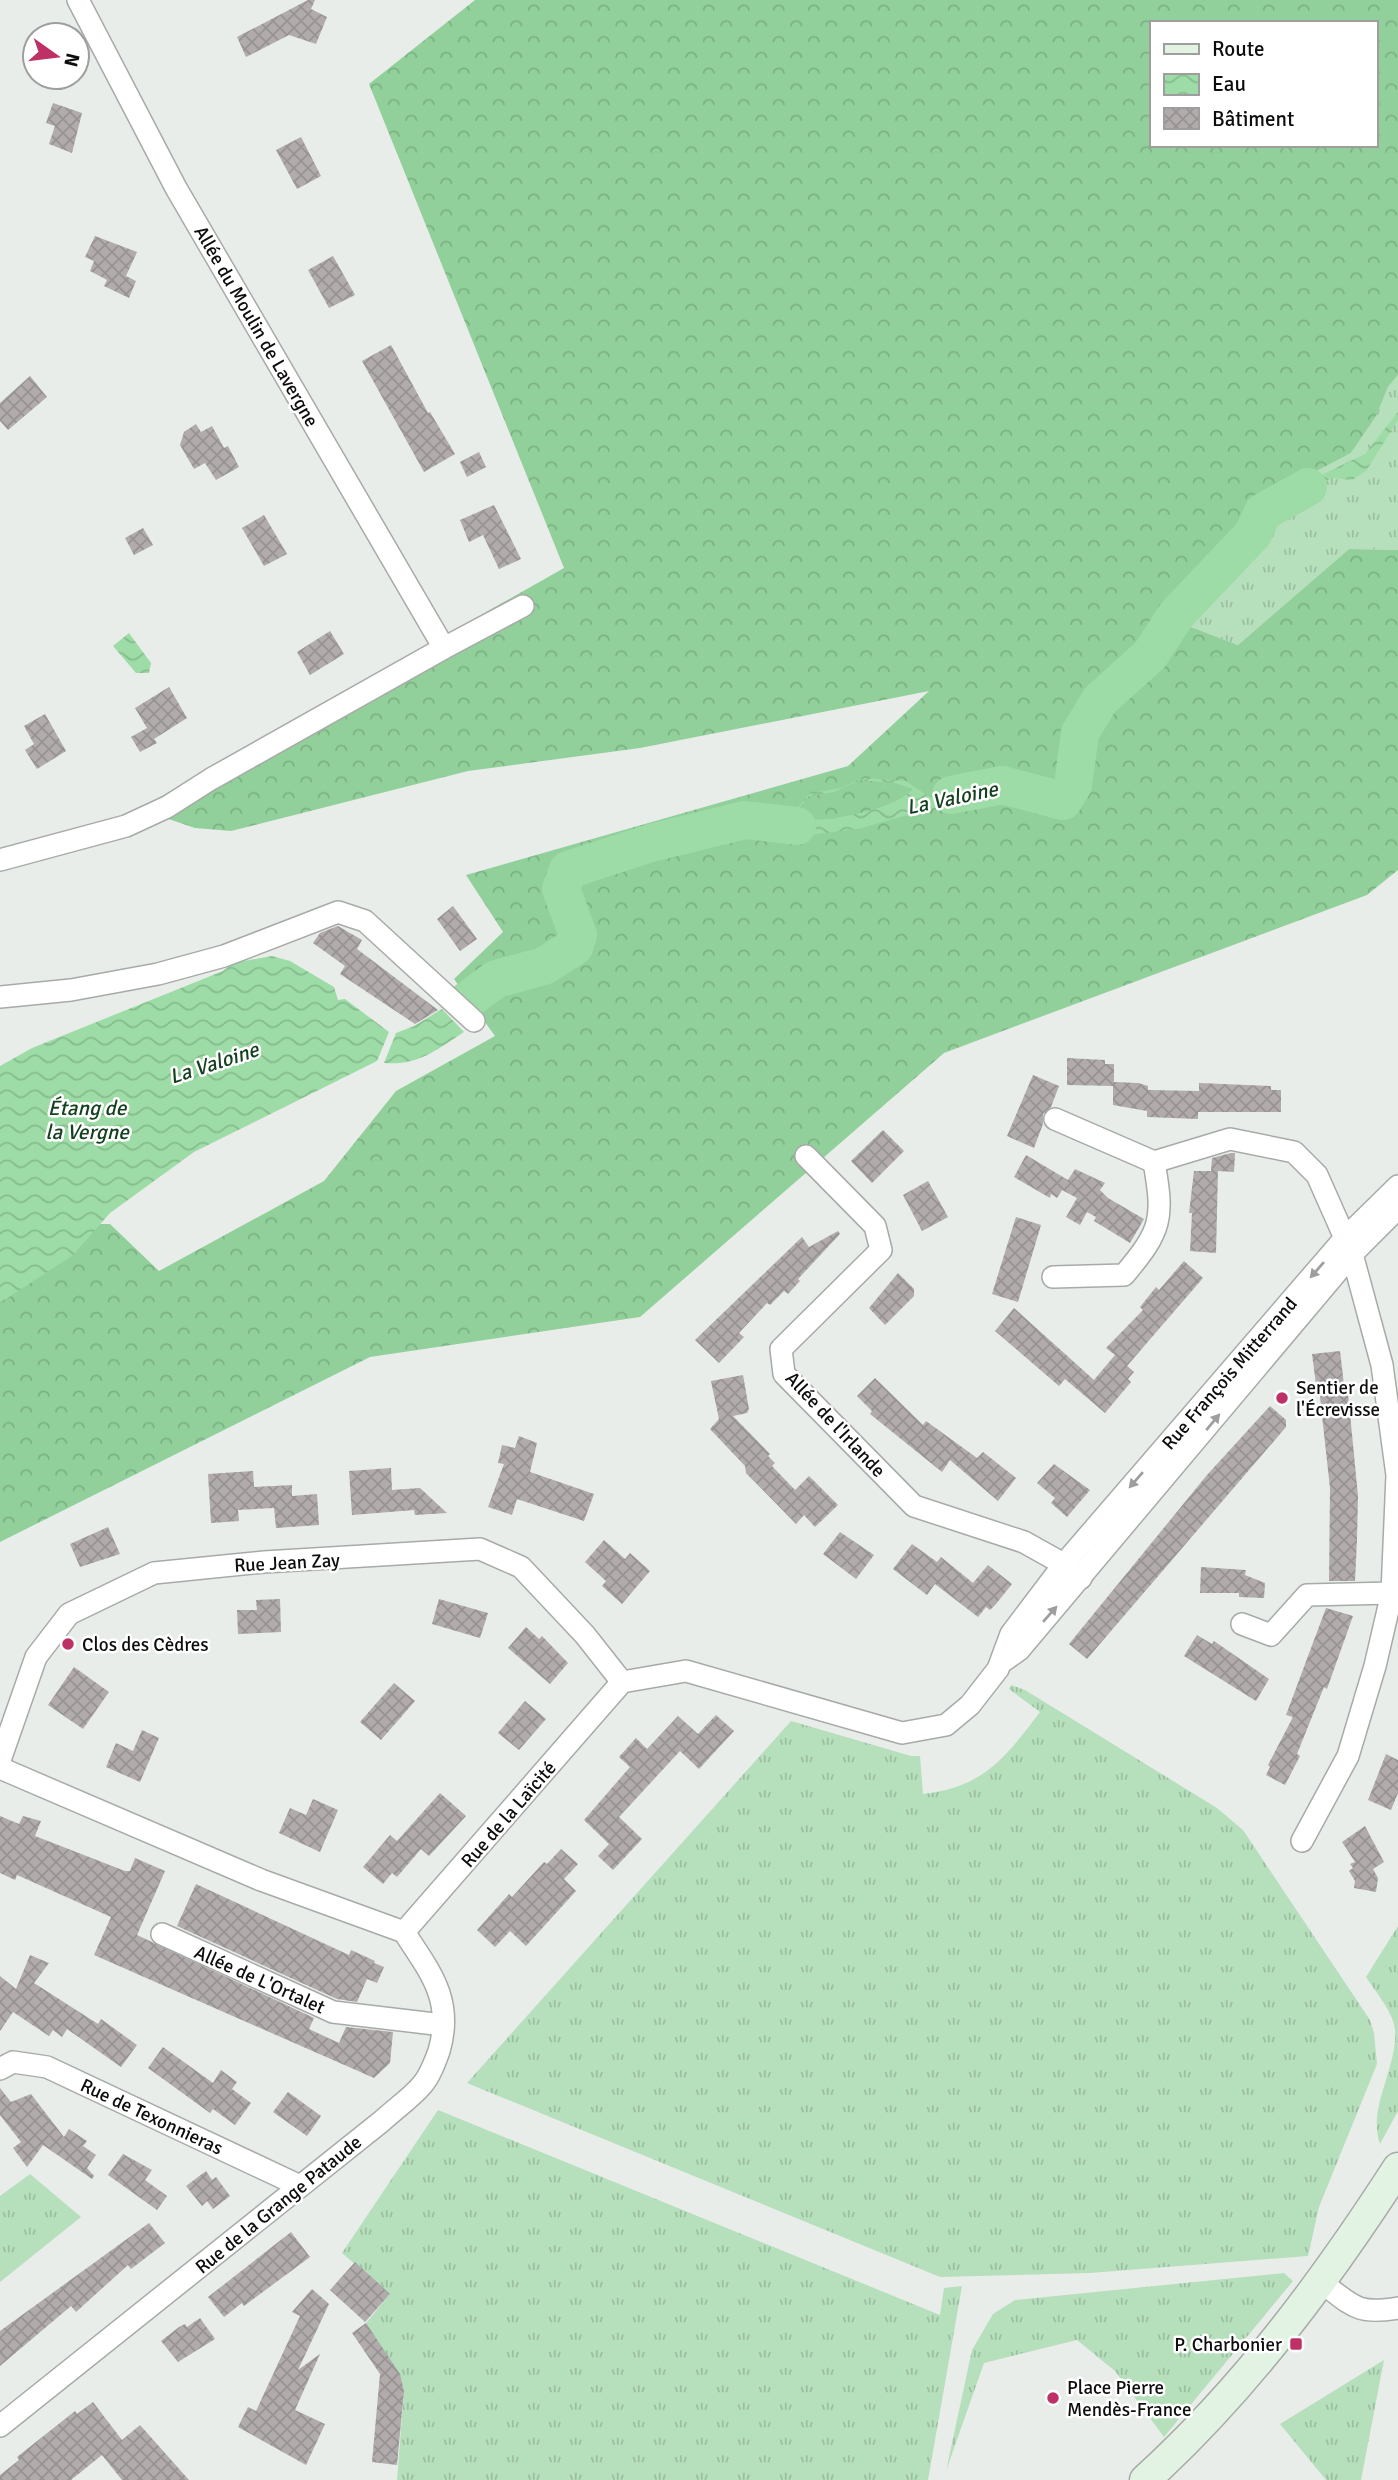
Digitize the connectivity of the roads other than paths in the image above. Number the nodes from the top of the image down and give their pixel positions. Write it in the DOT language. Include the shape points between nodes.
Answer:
graph roads {
  1 [pos="78,0"];
  2 [pos="523,606"];
  3 [pos="444,648"];
  4 [pos="0,860"];
  5 [pos="0,997"];
  6 [pos="474,1021"];
  7 [pos="1055,1119"];
  8 [pos="806,1156"];
  9 [pos="1154,1162"];
  10 [pos="1398,1186"];
  11 [pos="1398,1208"];
  12 [pos="1348,1247"];
  13 [pos="1053,1277"];
  14 [pos="1064,1564"];
  15 [pos="1081,1578"];
  16 [pos="1392,1593"];
  17 [pos="1242,1625"];
  18 [pos="1002,1662"];
  19 [pos="622,1682"];
  20 [pos="0,1760"];
  21 [pos="0,1768"];
  22 [pos="1302,1841"];
  23 [pos="404,1932"];
  24 [pos="162,1934"];
  25 [pos="443,2025"];
  26 [pos="0,2069"];
  27 [pos="1398,2168"];
  28 [pos="300,2186"];
  29 [pos="1320,2281"];
  30 [pos="1398,2308"];
  31 [pos="0,2426"];
  32 [pos="1145,2480"];
  1 -- 3 [label="street, Allée du Moulin de Lavergne" via="176,188"];
  2 -- 3 [label="street"];
  3 -- 4 [label="street" via="167,807 126,826"];
  5 -- 6 [label="street" via="158,974 224,956 338,912 365,922"];
  7 -- 9 [label="street"];
  8 -- 14 [label="street, Allée de l'Irlande" via="875,1226 881,1250 781,1349 784,1374 914,1506 1024,1542"];
  9 -- 12 [label="street" via="1230,1139 1294,1152 1317,1175"];
  9 -- 13 [label="street" via="1162,1206 1152,1242 1124,1275"];
  10 -- 12 [label="street, Rue François Mitterrand"];
  11 -- 12 [label="street, Rue François Mitterrand"];
  12 -- 14 [label="street, Rue François Mitterrand, one-way"];
  15 -- 12 [label="street, Rue François Mitterrand, one-way"];
  12 -- 16 [label="street" via="1381,1365 1397,1475"];
  14 -- 15 [label="street"];
  14 -- 18 [label="street, Rue François Mitterrand" via="1011,1634"];
  18 -- 15 [label="street, Rue François Mitterrand, one-way" via="1019,1650"];
  16 -- 17 [label="street" via="1307,1595 1271,1635"];
  16 -- 22 [label="street" via="1348,1756"];
  18 -- 19 [label="street" via="970,1705 946,1725 902,1733 686,1671"];
  19 -- 20 [label="street, Rue Jean Zay" via="521,1567 480,1549 154,1573 69,1614 36,1657"];
  19 -- 23 [label="street, Rue de la Laïcité"];
  21 -- 23 [label="street" via="261,1880"];
  23 -- 25 [label="street, Rue de la Grange Pataude" via="434,1977 444,2004"];
  24 -- 25 [label="street, Allée de L'Ortalet" via="333,2012"];
  25 -- 28 [label="street, Rue de la Grange Pataude" via="435,2062 423,2084"];
  26 -- 28 [label="street, Rue de Texonnieras" via="13,2063 47,2067"];
  27 -- 29 [label="main road"];
  28 -- 31 [label="street, Rue de la Grange Pataude"];
  29 -- 30 [label="street" via="1358,2309 1371,2313"];
  29 -- 32 [label="main road" via="1242,2383"];
}
